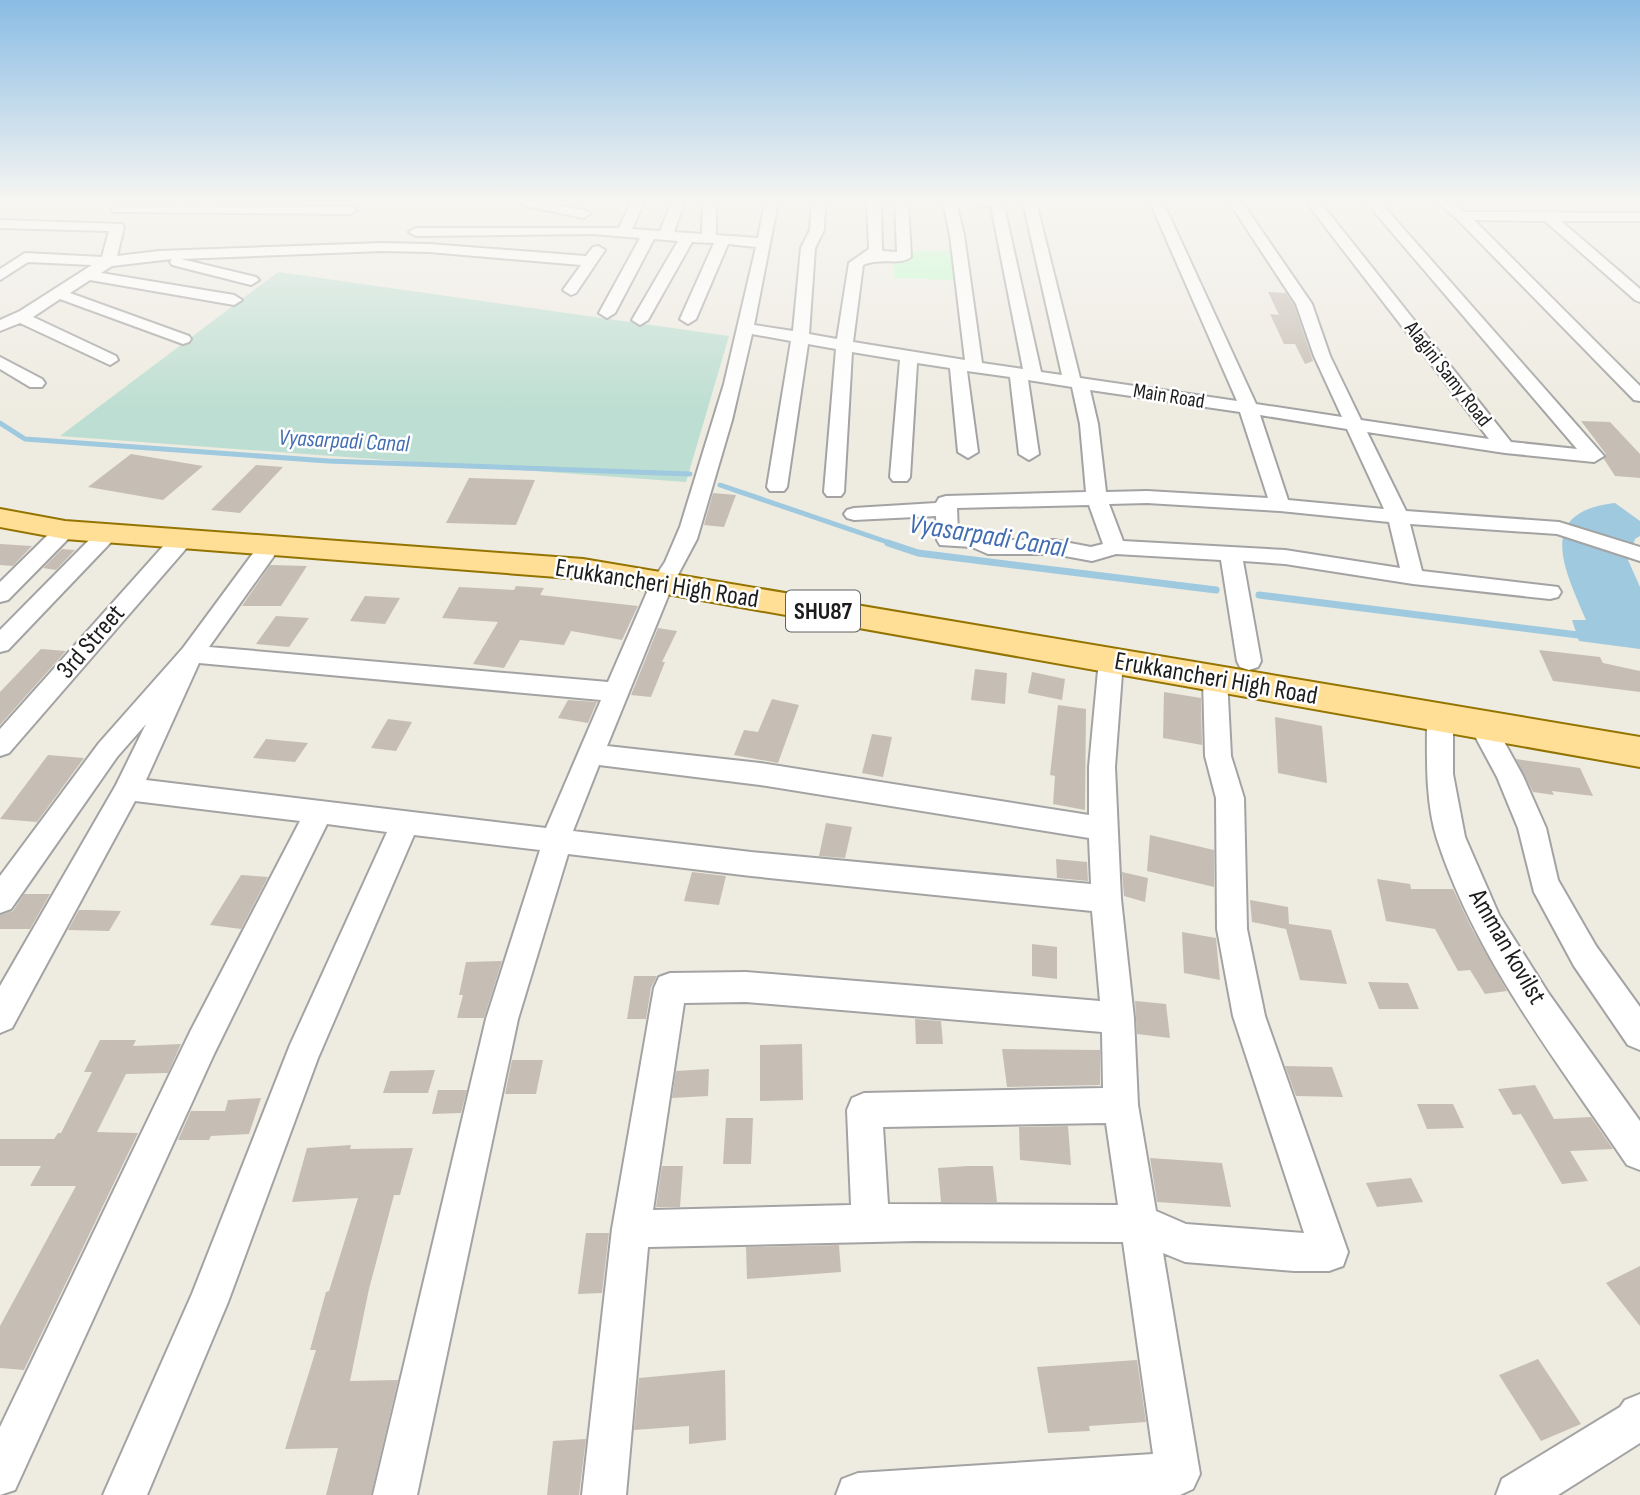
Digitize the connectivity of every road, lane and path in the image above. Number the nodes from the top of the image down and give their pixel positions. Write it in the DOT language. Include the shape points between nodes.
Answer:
graph roads {
  1 [pos="94,272"];
  2 [pos="217,272"];
  3 [pos="583,272"];
  4 [pos="629,272"];
  5 [pos="668,272"];
  6 [pos="705,272"];
  7 [pos="758,272"];
  8 [pos="806,272"];
  9 [pos="855,272"];
  10 [pos="960,272"];
  11 [pos="1008,272"];
  12 [pos="1045,272"];
  13 [pos="1189,272"];
  14 [pos="1283,272"];
  15 [pos="1368,272"];
  16 [pos="1432,272"];
  17 [pos="1517,272"];
  18 [pos="1612,272"];
  19 [pos="89,275"];
  20 [pos="251,280"];
  21 [pos="571,290"];
  22 [pos="60,294"];
  23 [pos="1640,297"];
  24 [pos="234,300"];
  25 [pos="607,313"];
  26 [pos="21,317"];
  27 [pos="688,319"];
  28 [pos="640,320"];
  29 [pos="0,326"];
  30 [pos="746,328"];
  31 [pos="183,339"];
  32 [pos="800,339"];
  33 [pos="844,345"];
  34 [pos="909,357"];
  35 [pos="110,360"];
  36 [pos="0,362"];
  37 [pos="966,365"];
  38 [pos="1025,374"];
  39 [pos="1076,382"];
  40 [pos="36,383"];
  41 [pos="1640,396"];
  42 [pos="1248,408"];
  43 [pos="1355,424"];
  44 [pos="1505,447"];
  45 [pos="968,452"];
  46 [pos="1029,454"];
  47 [pos="900,477"];
  48 [pos="777,487"];
  49 [pos="834,492"];
  50 [pos="1097,498"];
  51 [pos="1280,505"];
  52 [pos="946,509"];
  53 [pos="854,514"];
  54 [pos="2,515"];
  55 [pos="1398,517"];
  56 [pos="65,530"];
  57 [pos="107,534"];
  58 [pos="182,539"];
  59 [pos="270,546"];
  60 [pos="1115,547"];
  61 [pos="1637,553"];
  62 [pos="1231,554"];
  63 [pos="670,573"];
  64 [pos="1413,577"];
  65 [pos="1550,592"];
  66 [pos="0,595"];
  67 [pos="0,644"];
  68 [pos="191,654"];
  69 [pos="1111,660"];
  70 [pos="1238,675"];
  71 [pos="616,692"];
  72 [pos="1440,717"];
  73 [pos="1482,724"];
  74 [pos="1640,728"];
  75 [pos="0,746"];
  76 [pos="1640,752"];
  77 [pos="592,754"];
  78 [pos="128,789"];
  79 [pos="318,812"];
  80 [pos="406,821"];
  81 [pos="1103,829"];
  82 [pos="558,841"];
  83 [pos="1106,899"];
  84 [pos="0,900"];
  85 [pos="0,1017"];
  86 [pos="1118,1018"];
  87 [pos="1640,1034"];
  88 [pos="1121,1105"];
  89 [pos="1640,1152"];
  90 [pos="871,1223"];
  91 [pos="1139,1223"];
  92 [pos="631,1229"];
  93 [pos="1638,1423"];
  94 [pos="0,1475"];
  95 [pos="125,1495"];
  96 [pos="394,1495"];
  97 [pos="604,1495"];
  98 [pos="858,1495"];
  99 [pos="1518,1495"];
  1 -- 19 [label="street"];
  2 -- 20 [label="street"];
  3 -- 21 [label="street"];
  4 -- 25 [label="street"];
  5 -- 28 [label="street"];
  6 -- 27 [label="street"];
  7 -- 30 [label="street"];
  8 -- 32 [label="street"];
  9 -- 33 [label="street"];
  10 -- 37 [label="street"];
  11 -- 38 [label="street"];
  12 -- 39 [label="street"];
  13 -- 42 [label="street"];
  14 -- 43 [label="street" via="1304,304 1322,356"];
  15 -- 44 [label="street, Alagini Samy Road"];
  16 -- 44 [label="street, Main Road" via="1594,456"];
  17 -- 41 [label="street"];
  18 -- 23 [label="street"];
  19 -- 22 [label="street"];
  19 -- 24 [label="street"];
  22 -- 26 [label="street"];
  22 -- 31 [label="street"];
  26 -- 29 [label="street"];
  26 -- 35 [label="street"];
  30 -- 32 [label="street, Main Road"];
  30 -- 63 [label="street" via="716,450"];
  32 -- 33 [label="street, Main Road"];
  32 -- 48 [label="street"];
  33 -- 34 [label="street, Main Road"];
  33 -- 49 [label="street"];
  34 -- 37 [label="street, Main Road"];
  34 -- 47 [label="street"];
  36 -- 40 [label="street"];
  37 -- 38 [label="street, Main Road"];
  37 -- 45 [label="street"];
  38 -- 39 [label="street, Main Road"];
  38 -- 46 [label="street"];
  39 -- 42 [label="street, Main Road"];
  39 -- 50 [label="street" via="1089,424"];
  42 -- 43 [label="street, Main Road"];
  42 -- 51 [label="street"];
  43 -- 44 [label="street, Main Road"];
  43 -- 55 [label="street"];
  50 -- 51 [label="street"];
  50 -- 52 [label="street" via="946,502"];
  50 -- 60 [label="street"];
  51 -- 55 [label="street"];
  52 -- 53 [label="street"];
  52 -- 60 [label="street" via="948,540 976,540 988,547 1054,547 1093,555"];
  54 -- 56 [label="main road, Erukkancheri High Road / SHU87"];
  54 -- 63 [label="main road, SHU87" via="314,532"];
  55 -- 61 [label="street" via="1559,528"];
  55 -- 64 [label="street"];
  56 -- 57 [label="main road, Erukkancheri High Road / SHU87"];
  56 -- 66 [label="street"];
  57 -- 58 [label="main road, Erukkancheri High Road / SHU87"];
  57 -- 67 [label="street"];
  58 -- 59 [label="main road, Erukkancheri High Road / SHU87"];
  58 -- 75 [label="street, 3rd Street"];
  59 -- 63 [label="main road, Erukkancheri High Road / SHU87"];
  59 -- 68 [label="street"];
  60 -- 62 [label="street"];
  62 -- 64 [label="street" via="1284,557"];
  62 -- 70 [label="street"];
  63 -- 69 [label="main road, Erukkancheri High Road / SHU87"];
  63 -- 70 [label="main road, SHU87"];
  63 -- 71 [label="street"];
  64 -- 65 [label="street"];
  68 -- 71 [label="street"];
  68 -- 78 [label="street"];
  68 -- 84 [label="street" via="108,750"];
  69 -- 70 [label="main road, Erukkancheri High Road / SHU87"];
  69 -- 81 [label="street" via="1102,767"];
  70 -- 72 [label="main road, Erukkancheri High Road / SHU87"];
  70 -- 74 [label="main road, SHU87"];
  70 -- 91 [label="street" via="1218,756 1230,798 1232,929 1250,1016 1329,1252 1185,1243"];
  71 -- 77 [label="street"];
  72 -- 73 [label="main road, Erukkancheri High Road / SHU87"];
  72 -- 89 [label="street, Amman kovilst" via="1440,774 1451,837 1487,923"];
  73 -- 76 [label="main road, Erukkancheri High Road / SHU87"];
  73 -- 87 [label="street" via="1532,828 1544,883 1586,956"];
  77 -- 81 [label="street" via="760,774"];
  77 -- 82 [label="street"];
  78 -- 79 [label="street"];
  78 -- 85 [label="street"];
  79 -- 80 [label="street"];
  79 -- 94 [label="street" via="202,1043"];
  80 -- 82 [label="street"];
  80 -- 95 [label="street" via="302,1057 208,1302"];
  81 -- 83 [label="street"];
  82 -- 83 [label="street"];
  82 -- 96 [label="street" via="502,1019"];
  83 -- 86 [label="street"];
  86 -- 88 [label="street"];
  86 -- 92 [label="street" via="746,987 670,988"];
  88 -- 90 [label="street" via="864,1110"];
  88 -- 91 [label="street"];
  90 -- 91 [label="street"];
  90 -- 92 [label="street"];
  91 -- 98 [label="street" via="1178,1474"];
  92 -- 97 [label="street"];
  93 -- 99 [label="street"];
}
